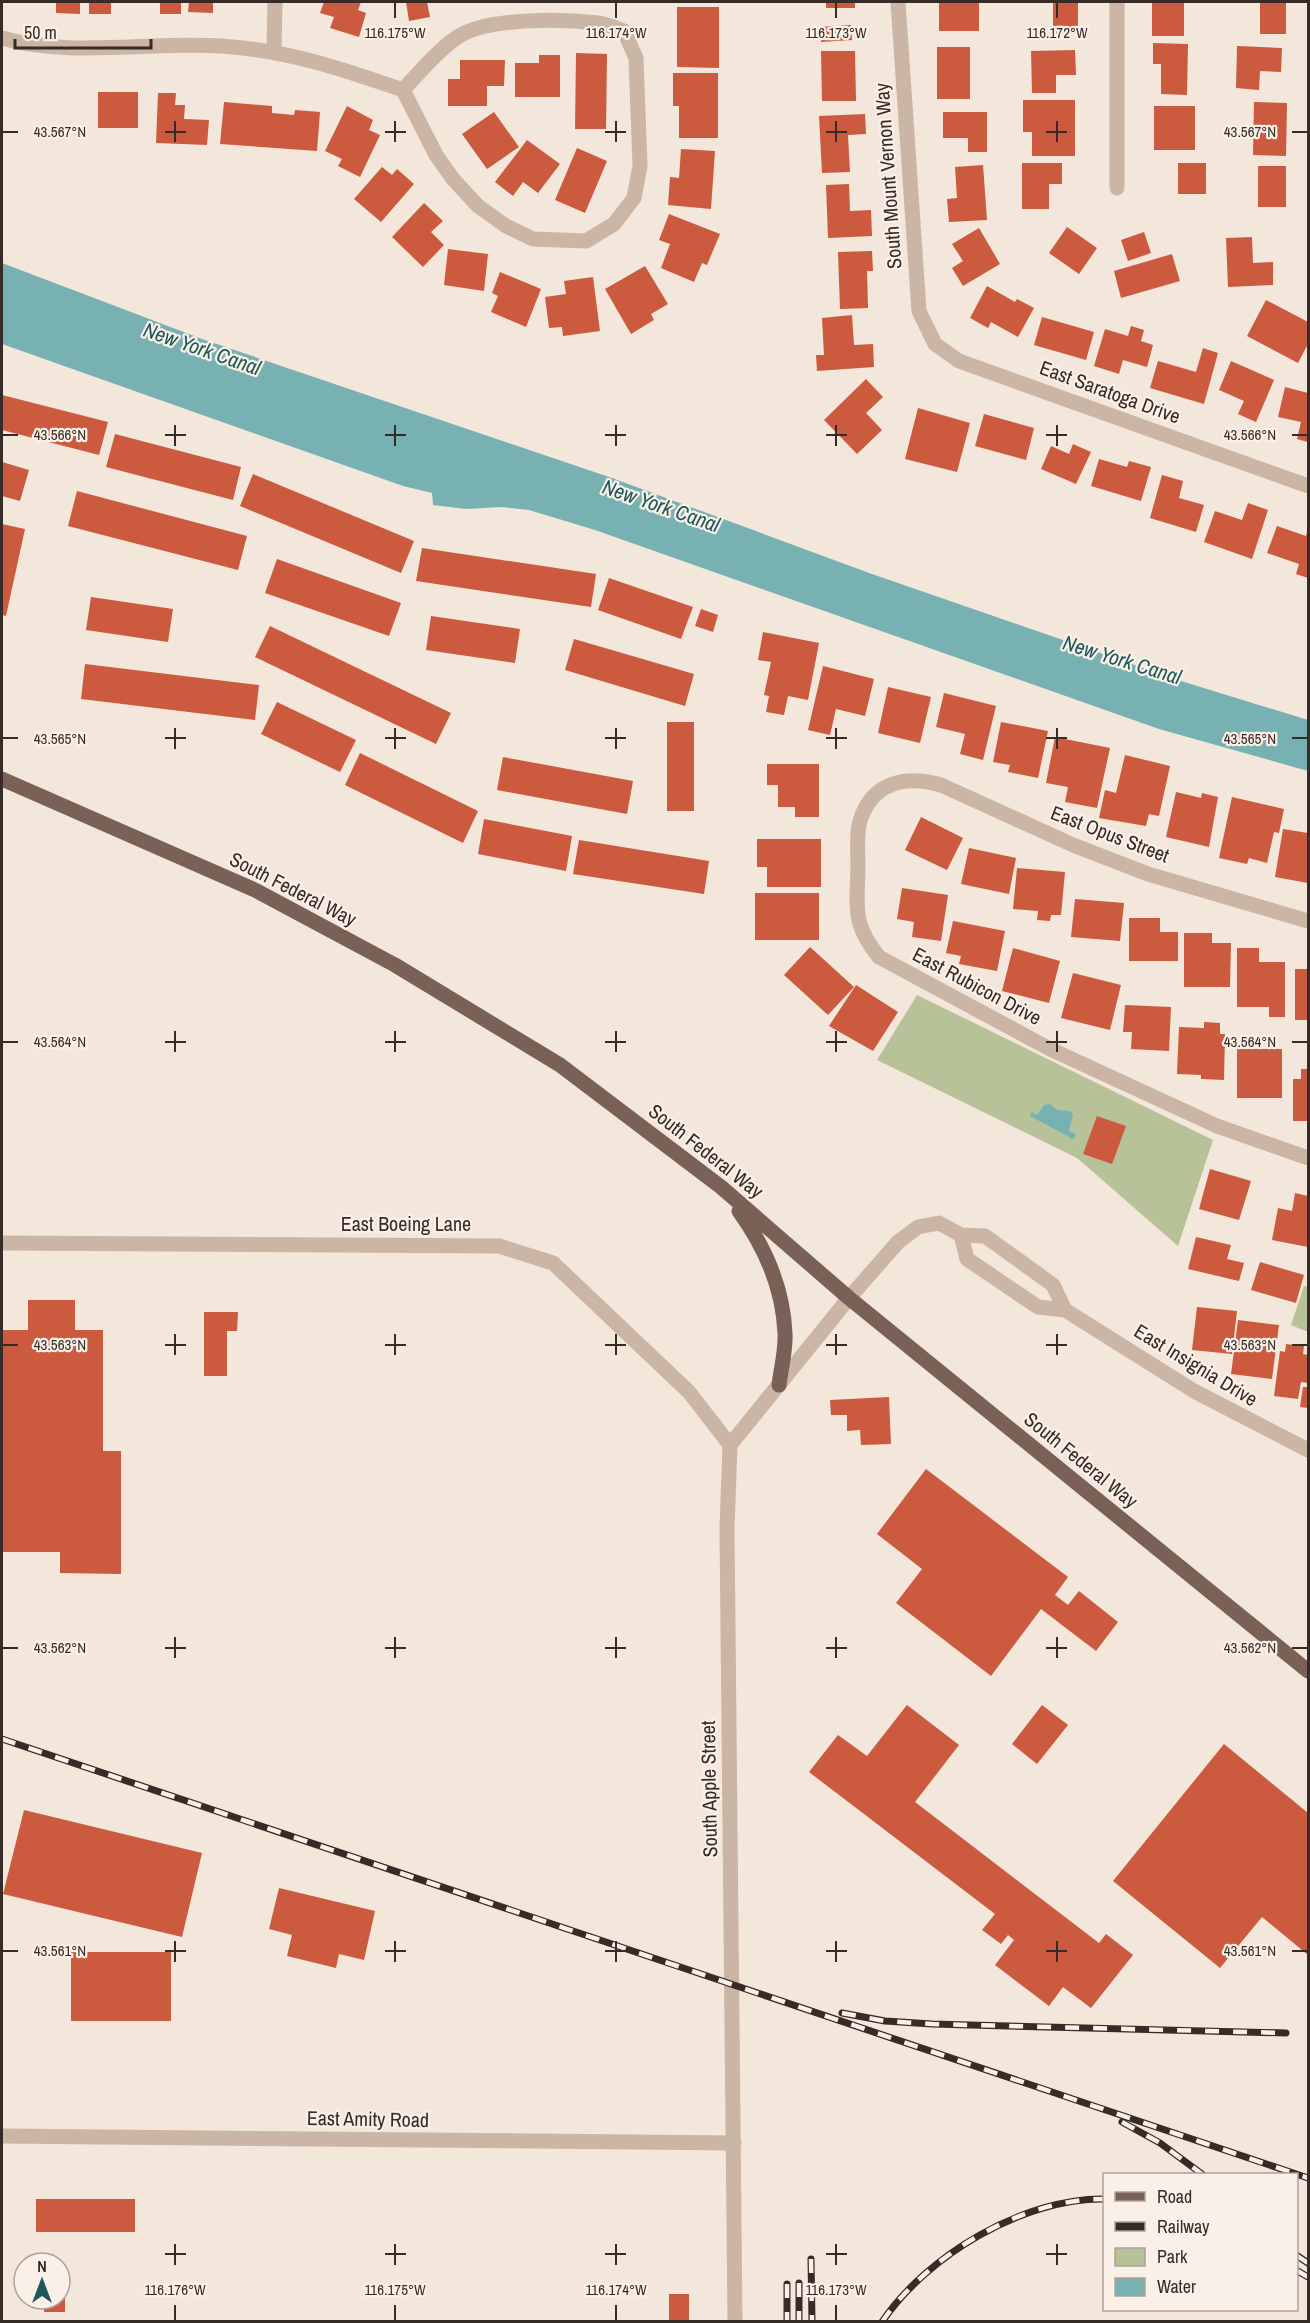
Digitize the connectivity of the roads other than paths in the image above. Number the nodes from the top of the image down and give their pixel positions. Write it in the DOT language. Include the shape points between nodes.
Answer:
graph roads {
  1 [pos="275,2"];
  2 [pos="898,2"];
  3 [pos="1117,2"];
  4 [pos="2,38"];
  5 [pos="274,51"];
  6 [pos="404,90"];
  7 [pos="1117,188"];
  8 [pos="935,344"];
  9 [pos="1308,486"];
  10 [pos="2,779"];
  11 [pos="900,781"];
  12 [pos="1308,921"];
  13 [pos="1308,1158"];
  14 [pos="721,1187"];
  15 [pos="961,1235"];
  16 [pos="2,1243"];
  17 [pos="849,1298"];
  18 [pos="1065,1310"];
  19 [pos="779,1385"];
  20 [pos="730,1445"];
  21 [pos="1308,1450"];
  22 [pos="1308,1671"];
  23 [pos="2,2136"];
  24 [pos="734,2143"];
  25 [pos="735,2322"];
  1 -- 5 [label="street"];
  2 -- 8 [label="street, South Mount Vernon Way" via="919,311"];
  3 -- 7 [label="street"];
  4 -- 5 [label="street" via="61,46 219,46"];
  5 -- 6 [label="street" via="321,61"];
  6 -- 6 [label="street" via="436,155 453,179 478,206 533,239 586,240 614,224 634,198 640,166 636,58 624,31 600,23 511,22 478,27 436,54"];
  8 -- 9 [label="street, East Saratoga Drive" via="959,361"];
  10 -- 14 [label="main road, South Federal Way" via="258,891 395,964 560,1065"];
  11 -- 12 [label="street, East Opus Street" via="920,779 941,785 1148,874"];
  11 -- 13 [label="street, East Rubicon Drive" via="868,802 859,823 857,916 864,938 879,957 1050,1049 1217,1126"];
  14 -- 17 [label="main road, South Federal Way"];
  14 -- 19 [label="main road" via="758,1238 776,1281 785,1334"];
  15 -- 17 [label="street" via="939,1223 918,1227 898,1242"];
  15 -- 18 [label="street" via="985,1236 1053,1285"];
  15 -- 18 [label="street, East Insignia Drive" via="967,1259 1038,1307"];
  16 -- 20 [label="street, East Boeing Lane" via="499,1246 553,1263 689,1392"];
  17 -- 19 [label="street"];
  17 -- 22 [label="main road, South Federal Way"];
  18 -- 21 [label="street, East Insignia Drive" via="1194,1391"];
  19 -- 20 [label="street"];
  20 -- 24 [label="street, South Apple Street" via="727,1528"];
  23 -- 24 [label="street, East Amity Road"];
  24 -- 25 [label="street, South Apple Street"];
}
